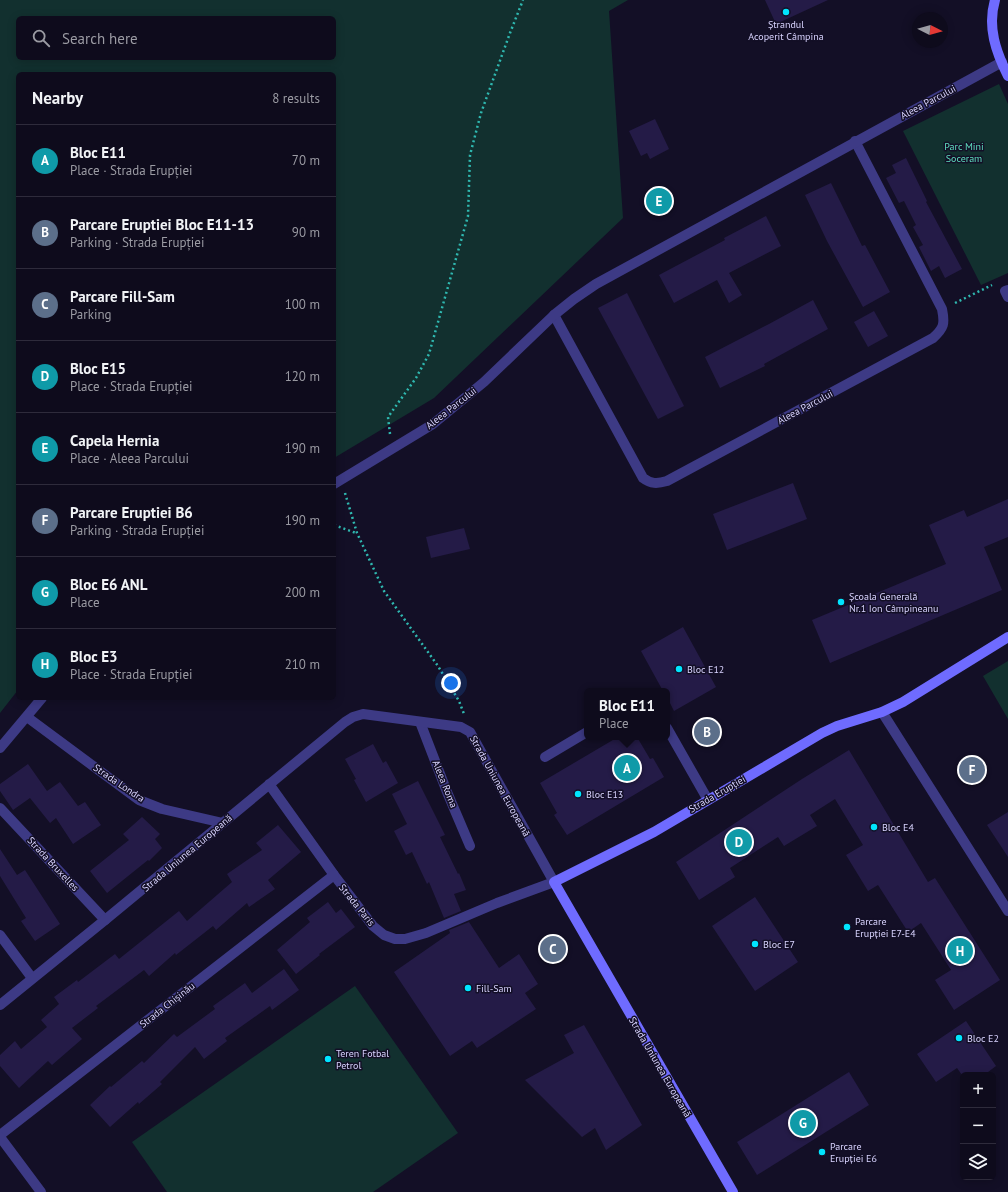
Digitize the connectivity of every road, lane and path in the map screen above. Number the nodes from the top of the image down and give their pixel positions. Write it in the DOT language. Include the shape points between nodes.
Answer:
graph roads {
  1 [pos="523,0"];
  2 [pos="995,0"];
  3 [pos="1002,62"];
  4 [pos="1008,76"];
  5 [pos="855,141"];
  6 [pos="994,284"];
  7 [pos="1008,290"];
  8 [pos="1008,297"];
  9 [pos="949,305"];
  10 [pos="554,315"];
  11 [pos="392,448"];
  12 [pos="338,481"];
  13 [pos="336,526"];
  14 [pos="357,533"];
  15 [pos="1008,637"];
  16 [pos="40,700"];
  17 [pos="882,712"];
  18 [pos="27,717"];
  19 [pos="420,722"];
  20 [pos="470,732"];
  21 [pos="670,733"];
  22 [pos="584,734"];
  23 [pos="0,748"];
  24 [pos="545,757"];
  25 [pos="269,784"];
  26 [pos="708,800"];
  27 [pos="0,808"];
  28 [pos="223,823"];
  29 [pos="470,846"];
  30 [pos="334,875"];
  31 [pos="554,882"];
  32 [pos="1008,911"];
  33 [pos="105,920"];
  34 [pos="0,935"];
  35 [pos="32,978"];
  36 [pos="0,1005"];
  37 [pos="0,1136"];
  38 [pos="41,1192"];
  39 [pos="733,1192"];
  1 -- 11 [label="path" via="482,113 470,156 468,216 429,354 416,378 388,417"];
  2 -- 3 [label="street" via="994,41"];
  3 -- 4 [label="street"];
  3 -- 5 [label="street, Aleea Parcului"];
  5 -- 10 [label="street, Aleea Parcului" via="596,284"];
  5 -- 10 [label="street, Aleea Parcului" via="942,309 942,330 933,338 667,481 657,484 643,478"];
  6 -- 9 [label="path"];
  7 -- 8 [label="street" via="1005,291"];
  10 -- 11 [label="street, Aleea Parcului" via="463,400 433,424"];
  11 -- 12 [label="street, Aleea Parcului"];
  12 -- 14 [label="path"];
  13 -- 14 [label="path"];
  14 -- 20 [label="path" via="384,591 438,666 459,701"];
  15 -- 17 [label="street, Strada Erupției"];
  16 -- 18 [label="street"];
  17 -- 26 [label="street, Strada Erupției" via="822,733"];
  17 -- 32 [label="street"];
  18 -- 23 [label="street"];
  18 -- 28 [label="street, Strada Londra" via="139,800 162,809"];
  19 -- 20 [label="street, Strada Uniunea Europeană" via="461,727"];
  19 -- 25 [label="street, Strada Uniunea Europeană" via="363,714 353,717"];
  19 -- 29 [label="street, Aleea Roma"];
  20 -- 31 [label="street, Strada Uniunea Europeană"];
  21 -- 26 [label="street"];
  22 -- 24 [label="street"];
  25 -- 28 [label="street, Strada Uniunea Europeană"];
  25 -- 30 [label="street, Strada Paris"];
  26 -- 31 [label="street, Strada Erupției" via="654,832"];
  27 -- 33 [label="street, Strada Bruxelles"];
  28 -- 33 [label="street, Strada Uniunea Europeană"];
  30 -- 31 [label="street, Strada Paris" via="373,926 384,935 395,939 406,939 426,933"];
  30 -- 37 [label="street, Strada Chișinău"];
  31 -- 39 [label="street, Strada Uniunea Europeană"];
  33 -- 35 [label="street, Strada Uniunea Europeană"];
  34 -- 35 [label="street"];
  35 -- 36 [label="street, Strada Uniunea Europeană"];
  37 -- 38 [label="street"];
}
